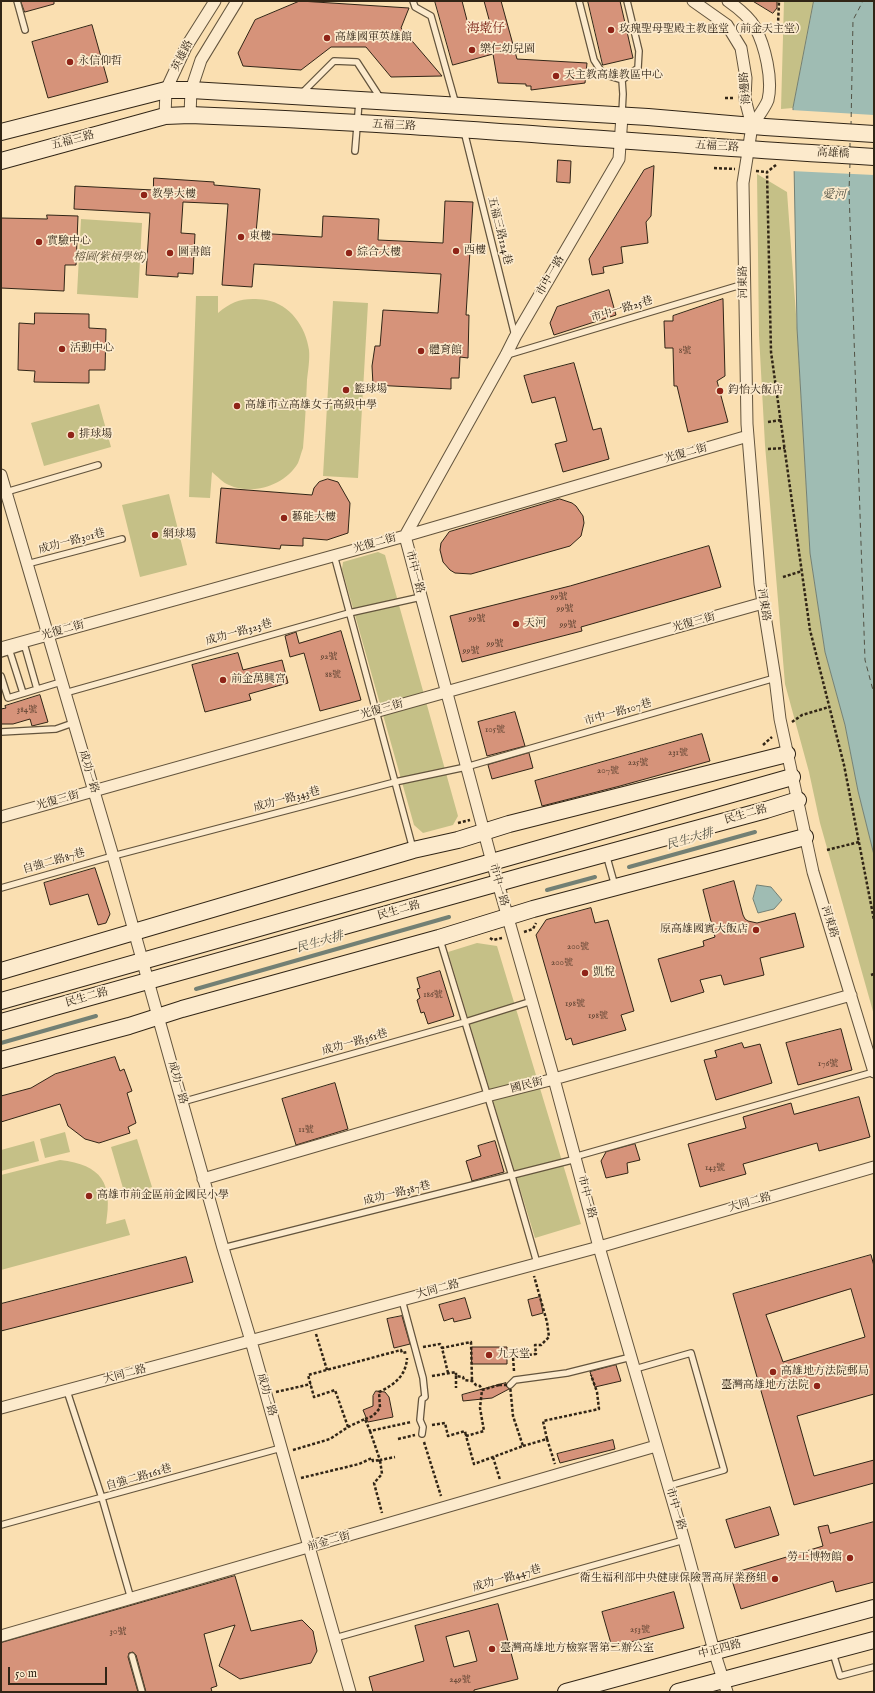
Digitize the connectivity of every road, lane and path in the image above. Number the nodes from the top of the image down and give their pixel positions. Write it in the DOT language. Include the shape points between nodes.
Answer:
graph roads {
  1 [pos="17,1"];
  2 [pos="215,1"];
  3 [pos="237,1"];
  4 [pos="413,1"];
  5 [pos="579,1"];
  6 [pos="627,1"];
  7 [pos="693,1"];
  8 [pos="728,1"];
  9 [pos="779,1"];
  10 [pos="25,30"];
  11 [pos="771,33"];
  12 [pos="622,80"];
  13 [pos="166,90"];
  14 [pos="191,90"];
  15 [pos="299,96"];
  16 [pos="359,100"];
  17 [pos="382,101"];
  18 [pos="456,105"];
  19 [pos="190,115"];
  20 [pos="165,116"];
  21 [pos="622,116"];
  22 [pos="357,124"];
  23 [pos="752,126"];
  24 [pos="464,130"];
  25 [pos="1,132"];
  26 [pos="874,134"];
  27 [pos="620,140"];
  28 [pos="748,150"];
  29 [pos="356,151"];
  30 [pos="874,156"];
  31 [pos="786,157"];
  32 [pos="1,161"];
  33 [pos="744,284"];
  34 [pos="515,337"];
  35 [pos="506,355"];
  36 [pos="781,420"];
  37 [pos="768,422"];
  38 [pos="748,436"];
  39 [pos="785,448"];
  40 [pos="768,449"];
  41 [pos="98,465"];
  42 [pos="1,475"];
  43 [pos="4,493"];
  44 [pos="405,536"];
  45 [pos="122,539"];
  46 [pos="334,555"];
  47 [pos="27,564"];
  48 [pos="802,571"];
  49 [pos="783,577"];
  50 [pos="421,597"];
  51 [pos="763,603"];
  52 [pos="349,612"];
  53 [pos="48,635"];
  54 [pos="26,644"];
  55 [pos="5,650"];
  56 [pos="1,654"];
  57 [pos="1,676"];
  58 [pos="775,678"];
  59 [pos="63,688"];
  60 [pos="37,689"];
  61 [pos="446,692"];
  62 [pos="22,694"];
  63 [pos="829,707"];
  64 [pos="376,712"];
  65 [pos="802,715"];
  66 [pos="73,723"];
  67 [pos="1,732"];
  68 [pos="787,754"];
  69 [pos="466,767"];
  70 [pos="792,777"];
  71 [pos="395,782"];
  72 [pos="94,791"];
  73 [pos="798,800"];
  74 [pos="1,818"];
  75 [pos="484,831"];
  76 [pos="805,837"];
  77 [pos="859,842"];
  78 [pos="413,850"];
  79 [pos="827,850"];
  80 [pos="606,854"];
  81 [pos="113,856"];
  82 [pos="492,862"];
  83 [pos="498,883"];
  84 [pos="615,886"];
  85 [pos="1,888"];
  86 [pos="508,917"];
  87 [pos="874,920"];
  88 [pos="133,932"];
  89 [pos="439,938"];
  90 [pos="141,960"];
  91 [pos="1,971"];
  92 [pos="147,982"];
  93 [pos="851,995"];
  94 [pos="1,1001"];
  95 [pos="532,1002"];
  96 [pos="157,1016"];
  97 [pos="1,1022"];
  98 [pos="465,1022"];
  99 [pos="1,1060"];
  100 [pos="874,1072"];
  101 [pos="554,1079"];
  102 [pos="488,1096"];
  103 [pos="182,1102"];
  104 [pos="575,1158"];
  105 [pos="874,1167"];
  106 [pos="512,1176"];
  107 [pos="204,1179"];
  108 [pos="599,1247"];
  109 [pos="223,1248"];
  110 [pos="534,1264"];
  111 [pos="402,1300"];
  112 [pos="313,1324"];
  113 [pos="251,1341"];
  114 [pos="416,1348"];
  115 [pos="442,1348"];
  116 [pos="408,1352"];
  117 [pos="631,1357"];
  118 [pos="588,1368"];
  119 [pos="635,1369"];
  120 [pos="327,1370"];
  121 [pos="448,1373"];
  122 [pos="456,1376"];
  123 [pos="424,1378"];
  124 [pos="515,1380"];
  125 [pos="472,1381"];
  126 [pos="310,1384"];
  127 [pos="510,1385"];
  128 [pos="456,1388"];
  129 [pos="67,1390"];
  130 [pos="482,1390"];
  131 [pos="266,1395"];
  132 [pos="1,1408"];
  133 [pos="365,1419"];
  134 [pos="420,1420"];
  135 [pos="348,1427"];
  136 [pos="422,1427"];
  137 [pos="370,1431"];
  138 [pos="422,1434"];
  139 [pos="466,1436"];
  140 [pos="398,1439"];
  141 [pos="547,1439"];
  142 [pos="523,1446"];
  143 [pos="656,1446"];
  144 [pos="282,1451"];
  145 [pos="395,1457"];
  146 [pos="493,1457"];
  147 [pos="380,1460"];
  148 [pos="559,1475"];
  149 [pos="290,1481"];
  150 [pos="668,1486"];
  151 [pos="503,1491"];
  152 [pos="102,1498"];
  153 [pos="444,1508"];
  154 [pos="1,1525"];
  155 [pos="386,1525"];
  156 [pos="684,1540"];
  157 [pos="309,1548"];
  158 [pos="131,1599"];
  159 [pos="874,1608"];
  160 [pos="1,1636"];
  161 [pos="335,1638"];
  162 [pos="874,1640"];
  163 [pos="832,1650"];
  164 [pos="714,1651"];
  165 [pos="132,1656"];
  166 [pos="874,1667"];
  167 [pos="725,1685"];
  168 [pos="142,1692"];
  169 [pos="350,1692"];
  170 [pos="566,1692"];
  171 [pos="678,1692"];
  1 -- 10 [label="lane"];
  2 -- 13 [label="street, 英雄路" via="186,47"];
  3 -- 14 [label="street, 英雄路" via="201,60"];
  4 -- 18 [label="lane" via="415,7 431,16"];
  5 -- 12 [label="lane" via="594,60 603,74"];
  6 -- 12 [label="lane" via="639,51 638,68"];
  7 -- 23 [label="street, 海邊路" via="727,25 741,48 746,78 745,99"];
  8 -- 23 [label="street, 海邊路" via="754,26 765,53 769,77 768,100"];
  9 -- 11 [label="path" via="778,25"];
  12 -- 21 [label="lane"];
  13 -- 14 [label="main road"];
  13 -- 20 [label="street, 英雄路"];
  13 -- 25 [label="main road"];
  14 -- 15 [label="main road"];
  14 -- 19 [label="street, 英雄路"];
  15 -- 16 [label="main road"];
  15 -- 17 [label="lane" via="334,61 341,61 357,62"];
  16 -- 17 [label="main road"];
  16 -- 22 [label="lane"];
  17 -- 18 [label="main road"];
  18 -- 21 [label="main road"];
  19 -- 20 [label="main road, 五福三路"];
  19 -- 22 [label="main road, 五福三路"];
  20 -- 32 [label="main road, 五福三路"];
  21 -- 23 [label="main road"];
  21 -- 27 [label="street, 市中一路"];
  22 -- 24 [label="main road, 五福三路"];
  22 -- 29 [label="lane"];
  23 -- 26 [label="main road, 高雄橋"];
  23 -- 28 [label="street, 河東路"];
  24 -- 27 [label="main road, 五福三路"];
  24 -- 34 [label="lane, 五福三路124巷"];
  27 -- 28 [label="main road, 五福三路"];
  27 -- 34 [label="street, 市中一路" via="619,159"];
  28 -- 31 [label="main road, 五福三路"];
  28 -- 33 [label="street, 河東路" via="744,183"];
  30 -- 31 [label="main road, 高雄橋"];
  31 -- 36 [label="path" via="767,172 771,352"];
  33 -- 35 [label="lane, 市中一路25巷"];
  33 -- 38 [label="street, 河東路"];
  34 -- 35 [label="street, 市中一路"];
  35 -- 44 [label="street, 市中一路"];
  36 -- 37 [label="path"];
  36 -- 39 [label="path"];
  38 -- 44 [label="street, 光復二街"];
  38 -- 51 [label="street, 河東路"];
  39 -- 40 [label="path"];
  39 -- 48 [label="path"];
  41 -- 43 [label="lane"];
  42 -- 43 [label="street, 成功一路"];
  43 -- 47 [label="street, 成功一路"];
  44 -- 46 [label="street, 光復二街"];
  44 -- 50 [label="street, 市中一路"];
  45 -- 47 [label="lane, 成功一路301巷"];
  46 -- 52 [label="lane"];
  46 -- 53 [label="street, 光復二街"];
  47 -- 53 [label="street, 成功一路"];
  48 -- 49 [label="path"];
  48 -- 63 [label="path" via="810,630"];
  50 -- 52 [label="lane, 成功一路323巷"];
  50 -- 61 [label="street, 市中一路"];
  51 -- 58 [label="street, 河東路"];
  51 -- 61 [label="street, 光復三街"];
  52 -- 59 [label="lane, 成功一路323巷"];
  52 -- 64 [label="lane"];
  53 -- 54 [label="street, 光復二街"];
  53 -- 59 [label="street, 成功一路"];
  54 -- 55 [label="street, 光復二街"];
  54 -- 60 [label="lane"];
  55 -- 56 [label="lane"];
  55 -- 62 [label="lane"];
  57 -- 62 [label="lane" via="8,698"];
  58 -- 68 [label="street, 河東路"];
  58 -- 69 [label="lane, 市中一路107巷"];
  59 -- 60 [label="lane, 成功一路323巷"];
  59 -- 66 [label="street, 成功一路"];
  60 -- 62 [label="lane, 成功一路323巷"];
  61 -- 64 [label="street, 光復三街"];
  61 -- 69 [label="street, 市中一路"];
  63 -- 65 [label="path"];
  63 -- 77 [label="path" via="844,765"];
  64 -- 71 [label="lane"];
  64 -- 72 [label="street, 光復三街"];
  66 -- 67 [label="lane" via="56,728"];
  66 -- 72 [label="street, 成功一路"];
  68 -- 70 [label="street, 河東路"];
  68 -- 75 [label="main road"];
  69 -- 71 [label="lane, 成功一路343巷"];
  69 -- 75 [label="street, 市中一路"];
  70 -- 73 [label="street, 河東路"];
  70 -- 82 [label="main road, 民生二路"];
  71 -- 78 [label="lane"];
  71 -- 81 [label="lane, 成功一路343巷"];
  72 -- 74 [label="street, 光復三街"];
  72 -- 81 [label="street, 成功一路"];
  73 -- 76 [label="street, 河東路"];
  73 -- 80 [label="main road, 民生二路"];
  75 -- 78 [label="main road"];
  75 -- 82 [label="street, 市中一路"];
  76 -- 84 [label="main road"];
  76 -- 93 [label="street, 河東路" via="813,872"];
  77 -- 79 [label="path"];
  77 -- 87 [label="path"];
  78 -- 88 [label="main road"];
  80 -- 83 [label="main road, 民生二路"];
  80 -- 84 [label="lane"];
  81 -- 85 [label="lane, 自強二路87巷"];
  81 -- 88 [label="street, 成功一路"];
  82 -- 83 [label="street, 市中一路"];
  82 -- 90 [label="main road, 民生二路"];
  83 -- 86 [label="street, 市中一路"];
  83 -- 92 [label="main road, 民生二路"];
  84 -- 86 [label="main road"];
  86 -- 89 [label="main road"];
  86 -- 95 [label="street, 市中一路"];
  88 -- 90 [label="street, 成功一路"];
  88 -- 91 [label="main road"];
  89 -- 96 [label="main road"];
  89 -- 98 [label="lane"];
  90 -- 92 [label="street, 成功一路"];
  90 -- 94 [label="main road, 民生二路"];
  92 -- 96 [label="street, 成功一路"];
  92 -- 97 [label="main road, 民生二路"];
  93 -- 100 [label="street, 河東路"];
  93 -- 101 [label="street, 國民街"];
  95 -- 98 [label="lane, 成功一路361巷"];
  95 -- 101 [label="street, 市中一路"];
  96 -- 99 [label="main road" via="129,1026"];
  96 -- 103 [label="street, 成功一路"];
  98 -- 102 [label="lane"];
  98 -- 103 [label="lane, 成功一路361巷"];
  100 -- 104 [label="lane, 成功一路387巷"];
  101 -- 102 [label="street, 國民街"];
  101 -- 104 [label="street, 市中一路"];
  102 -- 106 [label="lane"];
  102 -- 107 [label="street, 國民街"];
  103 -- 107 [label="street, 成功一路"];
  104 -- 106 [label="lane, 成功一路387巷"];
  104 -- 108 [label="street, 市中一路"];
  105 -- 108 [label="street, 大同二路"];
  106 -- 109 [label="lane, 成功一路387巷"];
  106 -- 110 [label="lane"];
  107 -- 109 [label="street, 成功一路"];
  108 -- 110 [label="street, 大同二路"];
  108 -- 117 [label="street, 市中一路"];
  109 -- 113 [label="street, 成功一路"];
  110 -- 111 [label="street, 大同二路"];
  110 -- 124 [label="path" via="549,1337 541,1345 535,1345 536,1354 513,1357"];
  111 -- 112 [label="street, 大同二路"];
  111 -- 114 [label="lane"];
  112 -- 113 [label="street, 大同二路"];
  112 -- 120 [label="path"];
  113 -- 129 [label="street, 大同二路"];
  113 -- 131 [label="street, 成功一路"];
  114 -- 115 [label="path" via="420,1344 420,1348 440,1344"];
  114 -- 116 [label="path"];
  114 -- 123 [label="lane"];
  115 -- 121 [label="path"];
  115 -- 125 [label="path" via="472,1342"];
  116 -- 120 [label="path" via="402,1353 401,1350"];
  116 -- 133 [label="path" via="402,1376 392,1386 380,1392 380,1408 373,1416"];
  117 -- 118 [label="lane"];
  117 -- 119 [label="street, 市中一路"];
  118 -- 124 [label="lane"];
  118 -- 141 [label="path" via="600,1409 543,1421"];
  119 -- 143 [label="street, 市中一路"];
  119 -- 150 [label="lane" via="690,1353 724,1470"];
  120 -- 126 [label="path" via="308,1375"];
  121 -- 122 [label="path" via="456,1372"];
  121 -- 123 [label="path"];
  122 -- 125 [label="path"];
  122 -- 128 [label="path"];
  123 -- 134 [label="lane" via="425,1398 422,1398"];
  124 -- 127 [label="lane"];
  125 -- 130 [label="path"];
  126 -- 131 [label="path"];
  126 -- 135 [label="path" via="314,1397 335,1390"];
  127 -- 130 [label="path"];
  127 -- 142 [label="path" via="514,1416"];
  129 -- 132 [label="street, 大同二路"];
  129 -- 152 [label="lane"];
  130 -- 139 [label="path" via="480,1408 484,1431"];
  131 -- 144 [label="street, 成功一路"];
  133 -- 135 [label="path"];
  133 -- 137 [label="path"];
  134 -- 136 [label="lane"];
  134 -- 137 [label="path"];
  135 -- 144 [label="path" via="330,1439"];
  136 -- 138 [label="lane"];
  136 -- 139 [label="path" via="444,1423 448,1436 465,1431"];
  137 -- 147 [label="path"];
  138 -- 140 [label="path"];
  138 -- 153 [label="path"];
  139 -- 146 [label="path" via="474,1464"];
  141 -- 142 [label="path"];
  141 -- 148 [label="path"];
  142 -- 146 [label="path"];
  143 -- 148 [label="street, 前金二街"];
  143 -- 150 [label="street, 市中一路"];
  144 -- 149 [label="street, 成功一路"];
  144 -- 152 [label="lane, 自強二路161巷"];
  145 -- 147 [label="path"];
  146 -- 151 [label="path"];
  147 -- 149 [label="path" via="373,1461 372,1458 359,1464"];
  147 -- 155 [label="path" via="382,1474 374,1483"];
  148 -- 151 [label="street, 前金二街"];
  149 -- 157 [label="street, 成功一路"];
  150 -- 156 [label="street, 市中一路"];
  151 -- 153 [label="street, 前金二街"];
  152 -- 154 [label="lane, 自強二路161巷"];
  152 -- 158 [label="lane"];
  153 -- 155 [label="street, 前金二街"];
  155 -- 157 [label="street, 前金二街"];
  156 -- 161 [label="lane, 成功一路447巷"];
  156 -- 164 [label="street, 市中一路"];
  157 -- 158 [label="street, 前金二街"];
  157 -- 161 [label="street, 成功一路"];
  158 -- 160 [label="street, 前金二街"];
  159 -- 164 [label="main road, 中正四路"];
  161 -- 169 [label="street, 成功一路"];
  162 -- 163 [label="main road"];
  163 -- 166 [label="lane" via="840,1676"];
  163 -- 167 [label="main road"];
  164 -- 167 [label="street, 市中一路"];
  164 -- 170 [label="main road, 中正四路"];
  165 -- 168 [label="lane"];
  167 -- 171 [label="main road"];
}
